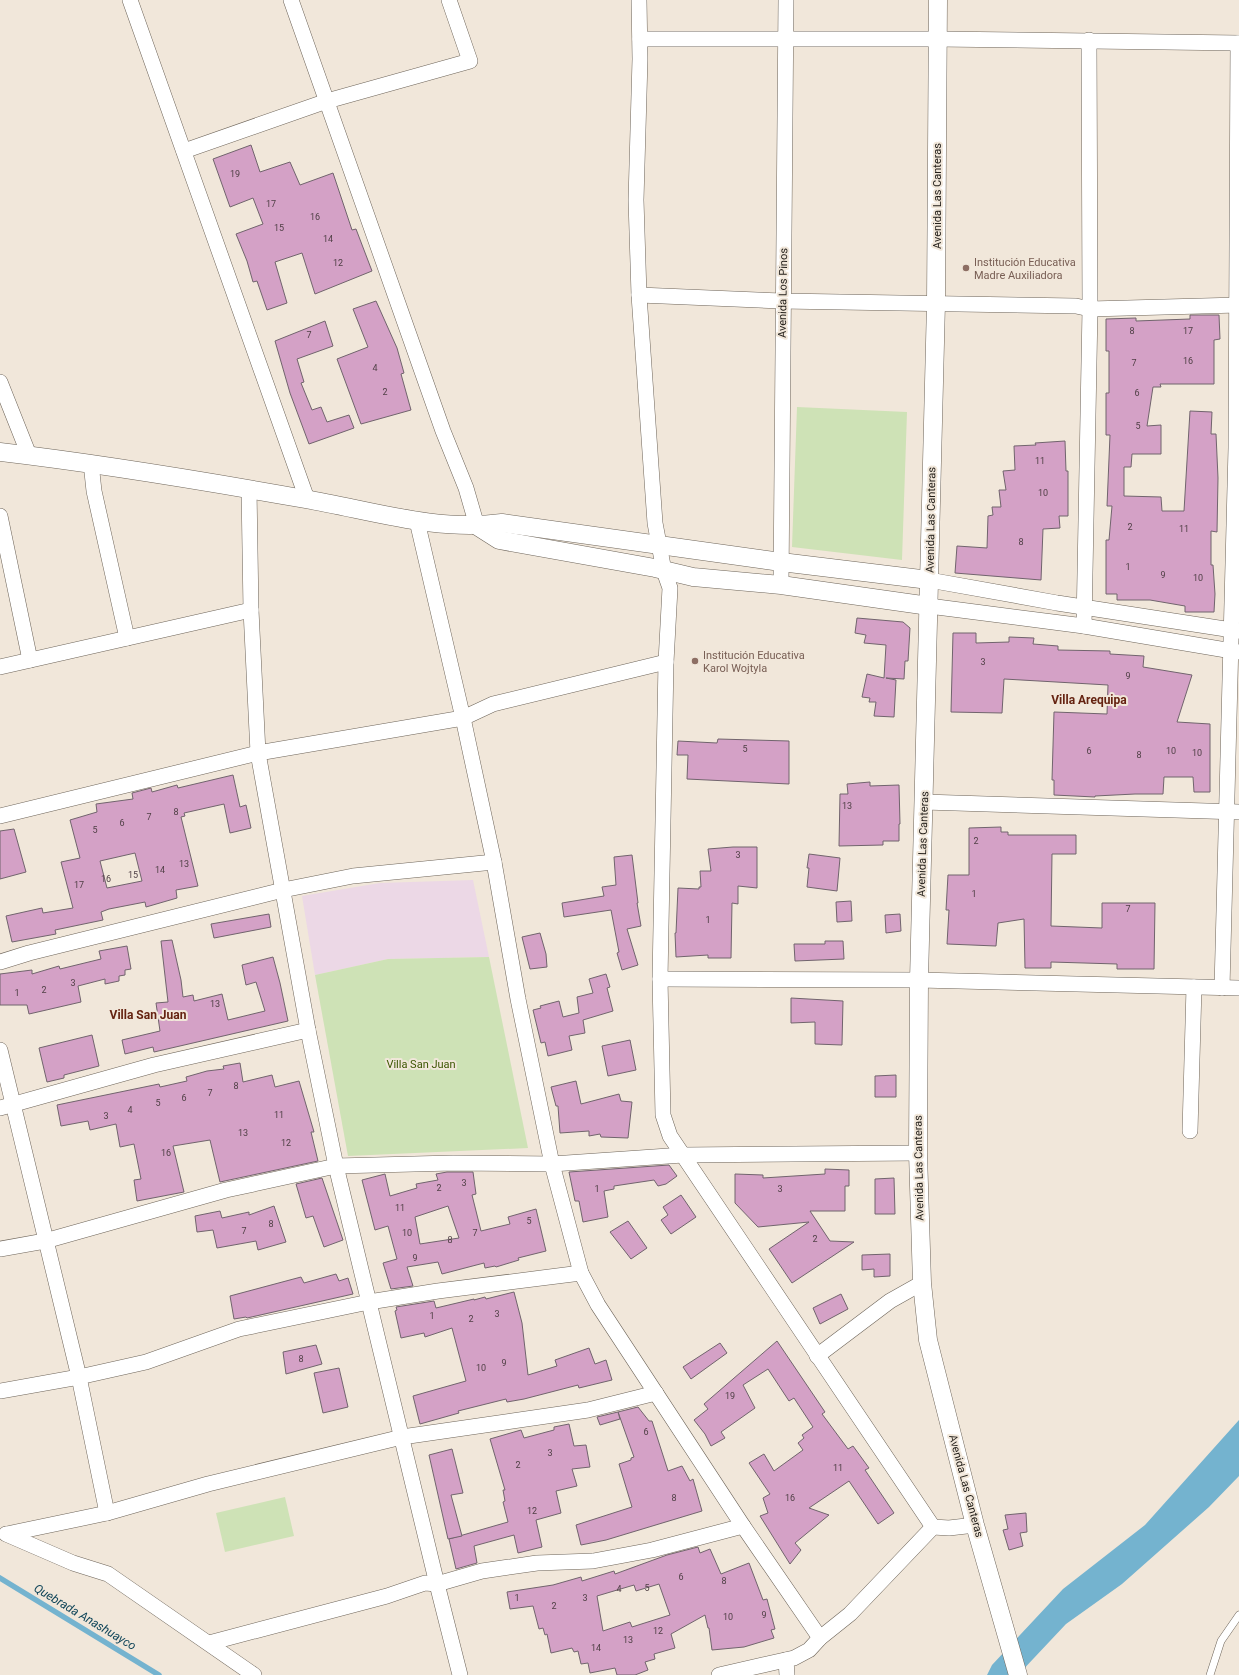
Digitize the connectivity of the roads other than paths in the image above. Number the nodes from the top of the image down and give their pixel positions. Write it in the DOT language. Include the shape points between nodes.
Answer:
graph roads {
  1 [pos="130,0"];
  2 [pos="291,0"];
  3 [pos="449,0"];
  4 [pos="639,0"];
  5 [pos="786,0"];
  6 [pos="938,0"];
  7 [pos="640,38"];
  8 [pos="786,38"];
  9 [pos="938,39"];
  10 [pos="1089,40"];
  11 [pos="1238,43"];
  12 [pos="327,101"];
  13 [pos="184,151"];
  14 [pos="639,295"];
  15 [pos="782,301"];
  16 [pos="936,303"];
  17 [pos="1238,305"];
  18 [pos="1090,309"];
  19 [pos="0,382"];
  20 [pos="1237,448"];
  21 [pos="0,452"];
  22 [pos="28,455"];
  23 [pos="90,463"];
  24 [pos="249,489"];
  25 [pos="307,499"];
  26 [pos="0,516"];
  27 [pos="416,521"];
  28 [pos="477,526"];
  29 [pos="660,546"];
  30 [pos="781,562"];
  31 [pos="664,571"];
  32 [pos="929,580"];
  33 [pos="781,585"];
  34 [pos="929,606"];
  35 [pos="1084,607"];
  36 [pos="251,610"];
  37 [pos="1084,626"];
  38 [pos="1235,630"];
  39 [pos="127,638"];
  40 [pos="1234,651"];
  41 [pos="30,660"];
  42 [pos="666,662"];
  43 [pos="0,667"];
  44 [pos="463,718"];
  45 [pos="258,753"];
  46 [pos="924,802"];
  47 [pos="1233,812"];
  48 [pos="0,816"];
  49 [pos="494,862"];
  50 [pos="283,890"];
  51 [pos="0,962"];
  52 [pos="660,979"];
  53 [pos="919,980"];
  54 [pos="1194,987"];
  55 [pos="1222,988"];
  56 [pos="1239,988"];
  57 [pos="308,1030"];
  58 [pos="0,1050"];
  59 [pos="7,1107"];
  60 [pos="1190,1131"];
  61 [pos="918,1153"];
  62 [pos="683,1155"];
  63 [pos="552,1164"];
  64 [pos="336,1166"];
  65 [pos="45,1241"];
  66 [pos="0,1249"];
  67 [pos="581,1273"];
  68 [pos="922,1283"];
  69 [pos="369,1302"];
  70 [pos="817,1356"];
  71 [pos="79,1377"];
  72 [pos="0,1391"];
  73 [pos="656,1393"];
  74 [pos="402,1437"];
  75 [pos="107,1513"];
  76 [pos="976,1525"];
  77 [pos="743,1526"];
  78 [pos="933,1527"];
  79 [pos="3,1532"];
  80 [pos="437,1584"];
  81 [pos="1239,1615"];
  82 [pos="820,1638"];
  83 [pos="209,1643"];
  84 [pos="786,1660"];
  85 [pos="254,1675"];
  86 [pos="460,1675"];
  87 [pos="719,1675"];
  88 [pos="787,1675"];
  89 [pos="1018,1675"];
  90 [pos="1210,1675"];
  1 -- 13 [label="street"];
  2 -- 12 [label="street"];
  3 -- 12 [label="street" via="470,61"];
  4 -- 7 [label="street"];
  5 -- 8 [label="street, Avenida Los Pinos"];
  6 -- 9 [label="street, Avenida Las Canteras"];
  7 -- 8 [label="street"];
  7 -- 14 [label="street" via="636,200"];
  8 -- 9 [label="street"];
  8 -- 15 [label="street, Avenida Los Pinos"];
  9 -- 10 [label="street"];
  9 -- 16 [label="street, Avenida Las Canteras"];
  10 -- 11 [label="street"];
  10 -- 18 [label="street"];
  11 -- 17 [label="street"];
  12 -- 13 [label="street"];
  12 -- 28 [label="street" via="466,488"];
  13 -- 25 [label="street"];
  14 -- 15 [label="street"];
  14 -- 29 [label="street" via="655,523"];
  15 -- 16 [label="street"];
  15 -- 30 [label="street, Avenida Los Pinos"];
  16 -- 18 [label="street" via="1072,306"];
  16 -- 32 [label="street, Avenida Las Canteras"];
  17 -- 18 [label="street"];
  17 -- 20 [label="street"];
  18 -- 35 [label="street"];
  19 -- 22 [label="street"];
  20 -- 38 [label="street"];
  21 -- 22 [label="street"];
  22 -- 23 [label="street"];
  23 -- 24 [label="street"];
  23 -- 39 [label="street"];
  24 -- 25 [label="street"];
  24 -- 36 [label="street"];
  25 -- 27 [label="street"];
  26 -- 41 [label="street"];
  27 -- 28 [label="street"];
  27 -- 44 [label="street"];
  28 -- 29 [label="street" via="502,523"];
  28 -- 31 [label="street" via="499,540"];
  29 -- 30 [label="street"];
  29 -- 31 [label="street"];
  30 -- 32 [label="street"];
  30 -- 33 [label="street, Avenida Los Pinos"];
  31 -- 33 [label="street" via="693,577"];
  31 -- 42 [label="street" via="670,588"];
  32 -- 34 [label="street, Avenida Las Canteras"];
  32 -- 35 [label="street"];
  33 -- 34 [label="street"];
  34 -- 37 [label="street"];
  34 -- 46 [label="street, Avenida Las Canteras"];
  35 -- 37 [label="street"];
  35 -- 38 [label="street"];
  36 -- 39 [label="street"];
  36 -- 45 [label="street"];
  37 -- 40 [label="street"];
  38 -- 40 [label="street"];
  39 -- 41 [label="street"];
  40 -- 47 [label="street"];
  41 -- 43 [label="street"];
  42 -- 44 [label="street" via="493,704"];
  42 -- 52 [label="street"];
  44 -- 45 [label="street"];
  44 -- 49 [label="street"];
  45 -- 48 [label="street"];
  45 -- 50 [label="street"];
  46 -- 47 [label="street"];
  46 -- 53 [label="street, Avenida Las Canteras"];
  47 -- 55 [label="street"];
  49 -- 50 [label="street" via="353,876"];
  49 -- 63 [label="street" via="518,999"];
  50 -- 51 [label="street"];
  50 -- 57 [label="street"];
  52 -- 53 [label="street"];
  52 -- 62 [label="street" via="663,1115 670,1136"];
  53 -- 54 [label="street"];
  53 -- 61 [label="street, Avenida Las Canteras"];
  54 -- 55 [label="street"];
  54 -- 60 [label="street"];
  55 -- 56 [label="street"];
  57 -- 59 [label="street" via="154,1065 80,1084"];
  57 -- 64 [label="street"];
  58 -- 59 [label="street"];
  59 -- 65 [label="street"];
  61 -- 62 [label="street"];
  61 -- 68 [label="street, Avenida Las Canteras"];
  62 -- 63 [label="street"];
  62 -- 70 [label="street"];
  63 -- 64 [label="street"];
  63 -- 67 [label="street"];
  64 -- 65 [label="street" via="226,1190"];
  64 -- 69 [label="street"];
  65 -- 66 [label="street"];
  65 -- 71 [label="street"];
  67 -- 69 [label="street"];
  67 -- 73 [label="street" via="598,1305"];
  68 -- 70 [label="street" via="890,1301"];
  68 -- 76 [label="street, Avenida Las Canteras" via="928,1340"];
  69 -- 71 [label="street" via="240,1329 146,1362"];
  69 -- 74 [label="street"];
  70 -- 78 [label="street"];
  71 -- 72 [label="street"];
  71 -- 75 [label="street"];
  73 -- 74 [label="street" via="588,1410"];
  73 -- 77 [label="street"];
  74 -- 75 [label="street" via="208,1484"];
  74 -- 80 [label="street"];
  75 -- 79 [label="street"];
  76 -- 78 [label="street"];
  76 -- 89 [label="street, Avenida Las Canteras"];
  77 -- 80 [label="street" via="652,1550 594,1561 537,1563 482,1571"];
  77 -- 82 [label="street"];
  78 -- 82 [label="street" via="850,1614"];
  79 -- 83 [label="street" via="73,1563 108,1574"];
  80 -- 83 [label="street" via="425,1583 387,1596"];
  80 -- 86 [label="street"];
  81 -- 90 [label="lane" via="1221,1641"];
  82 -- 84 [label="street" via="809,1650"];
  83 -- 85 [label="street"];
  84 -- 87 [label="street"];
  84 -- 88 [label="street"];
}
